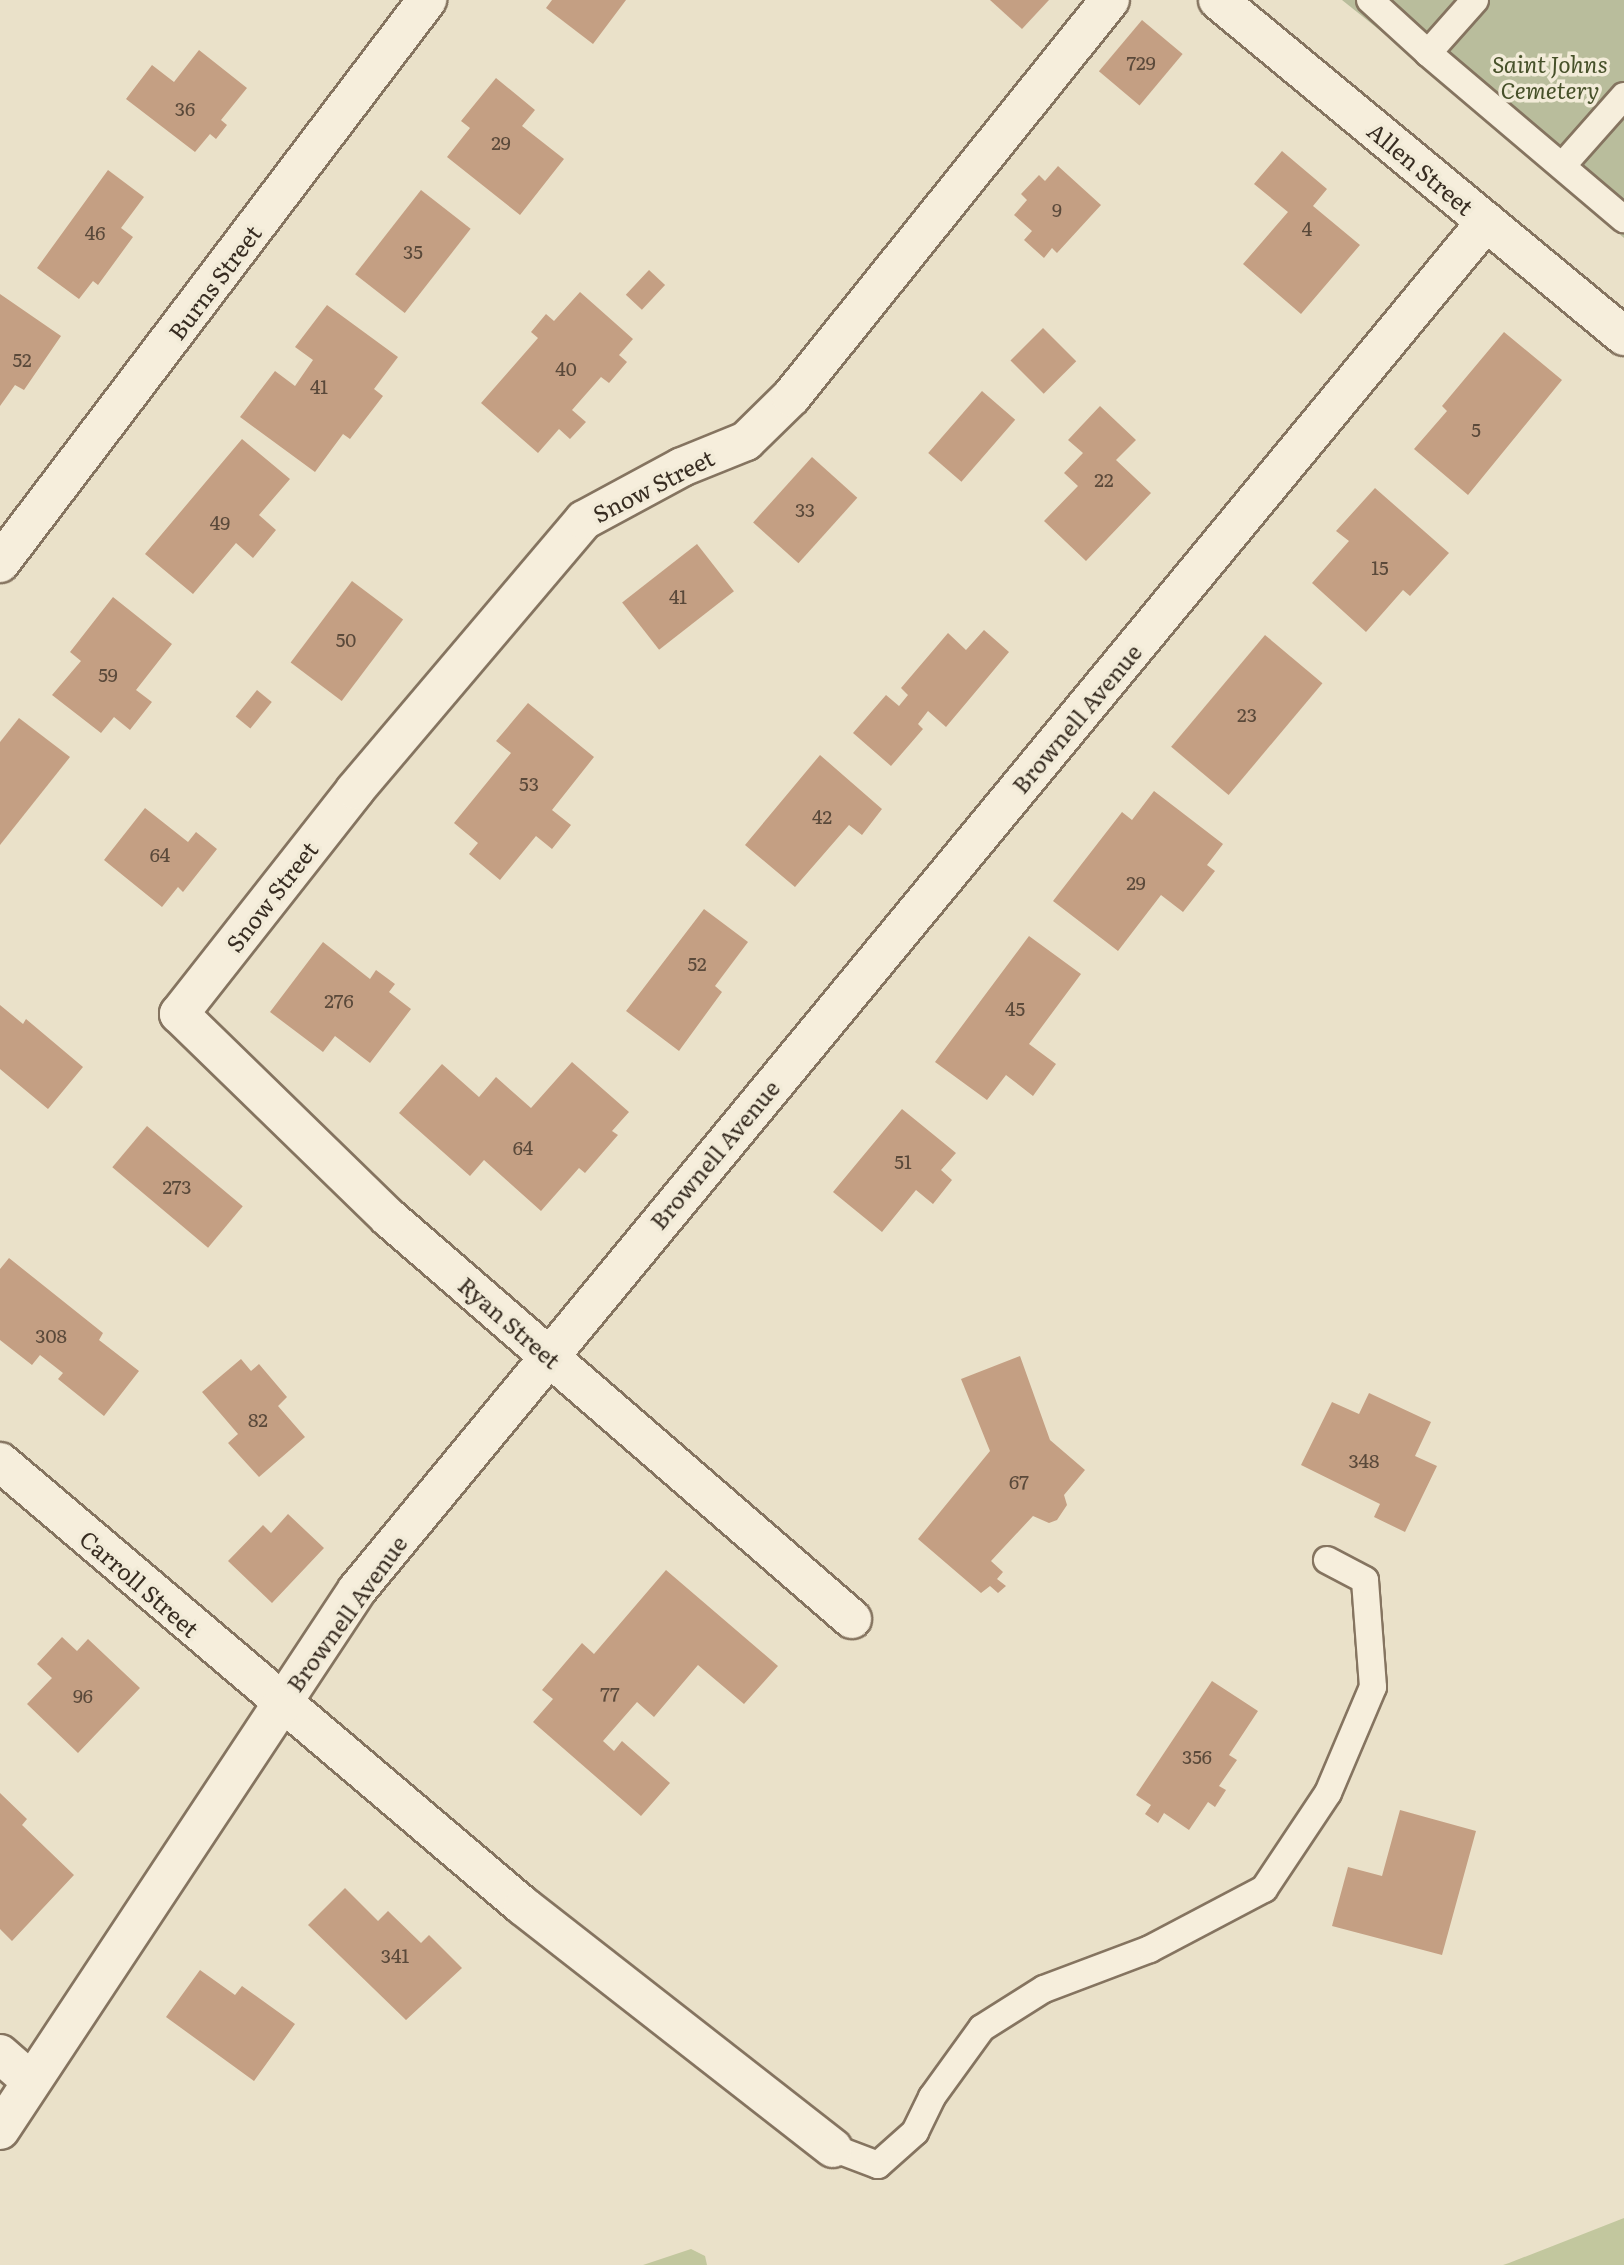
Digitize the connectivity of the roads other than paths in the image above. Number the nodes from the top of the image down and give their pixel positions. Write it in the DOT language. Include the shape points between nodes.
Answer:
graph roads {
  1 [pos="427,0"];
  2 [pos="1110,0"];
  3 [pos="1218,0"];
  4 [pos="1370,0"];
  5 [pos="1475,0"];
  6 [pos="1428,53"];
  7 [pos="1624,96"];
  8 [pos="1563,165"];
  9 [pos="1624,219"];
  10 [pos="1486,222"];
  11 [pos="1624,336"];
  12 [pos="0,564"];
  13 [pos="178,1014"];
  14 [pos="550,1356"];
  15 [pos="0,1462"];
  16 [pos="1327,1560"];
  17 [pos="852,1619"];
  18 [pos="281,1704"];
  19 [pos="0,2054"];
  20 [pos="31,2081"];
  21 [pos="0,2130"];
  22 [pos="833,2148"];
  1 -- 12 [label="street, Burns Street"];
  2 -- 13 [label="street, Snow Street" via="791,397 746,441 682,467 584,520 355,790"];
  3 -- 10 [label="street, Allen Street"];
  4 -- 6 [label="lane"];
  5 -- 6 [label="lane"];
  6 -- 8 [label="lane"];
  7 -- 8 [label="lane"];
  8 -- 9 [label="lane"];
  10 -- 11 [label="street, Allen Street"];
  10 -- 14 [label="street, Brownell Avenue"];
  13 -- 14 [label="street, Ryan Street" via="361,1192"];
  14 -- 17 [label="street, Ryan Street"];
  14 -- 18 [label="street, Brownell Avenue" via="357,1590"];
  15 -- 18 [label="street, Carroll Street"];
  16 -- 22 [label="lane" via="1365,1580 1373,1687 1328,1793 1264,1889 1150,1949 1045,1989 982,2028 932,2097 915,2133 878,2165"];
  18 -- 20 [label="street, Brownell Avenue"];
  18 -- 22 [label="street, Carroll Street" via="523,1906"];
  19 -- 20 [label="street"];
  20 -- 21 [label="street, Brownell Avenue"];
}
